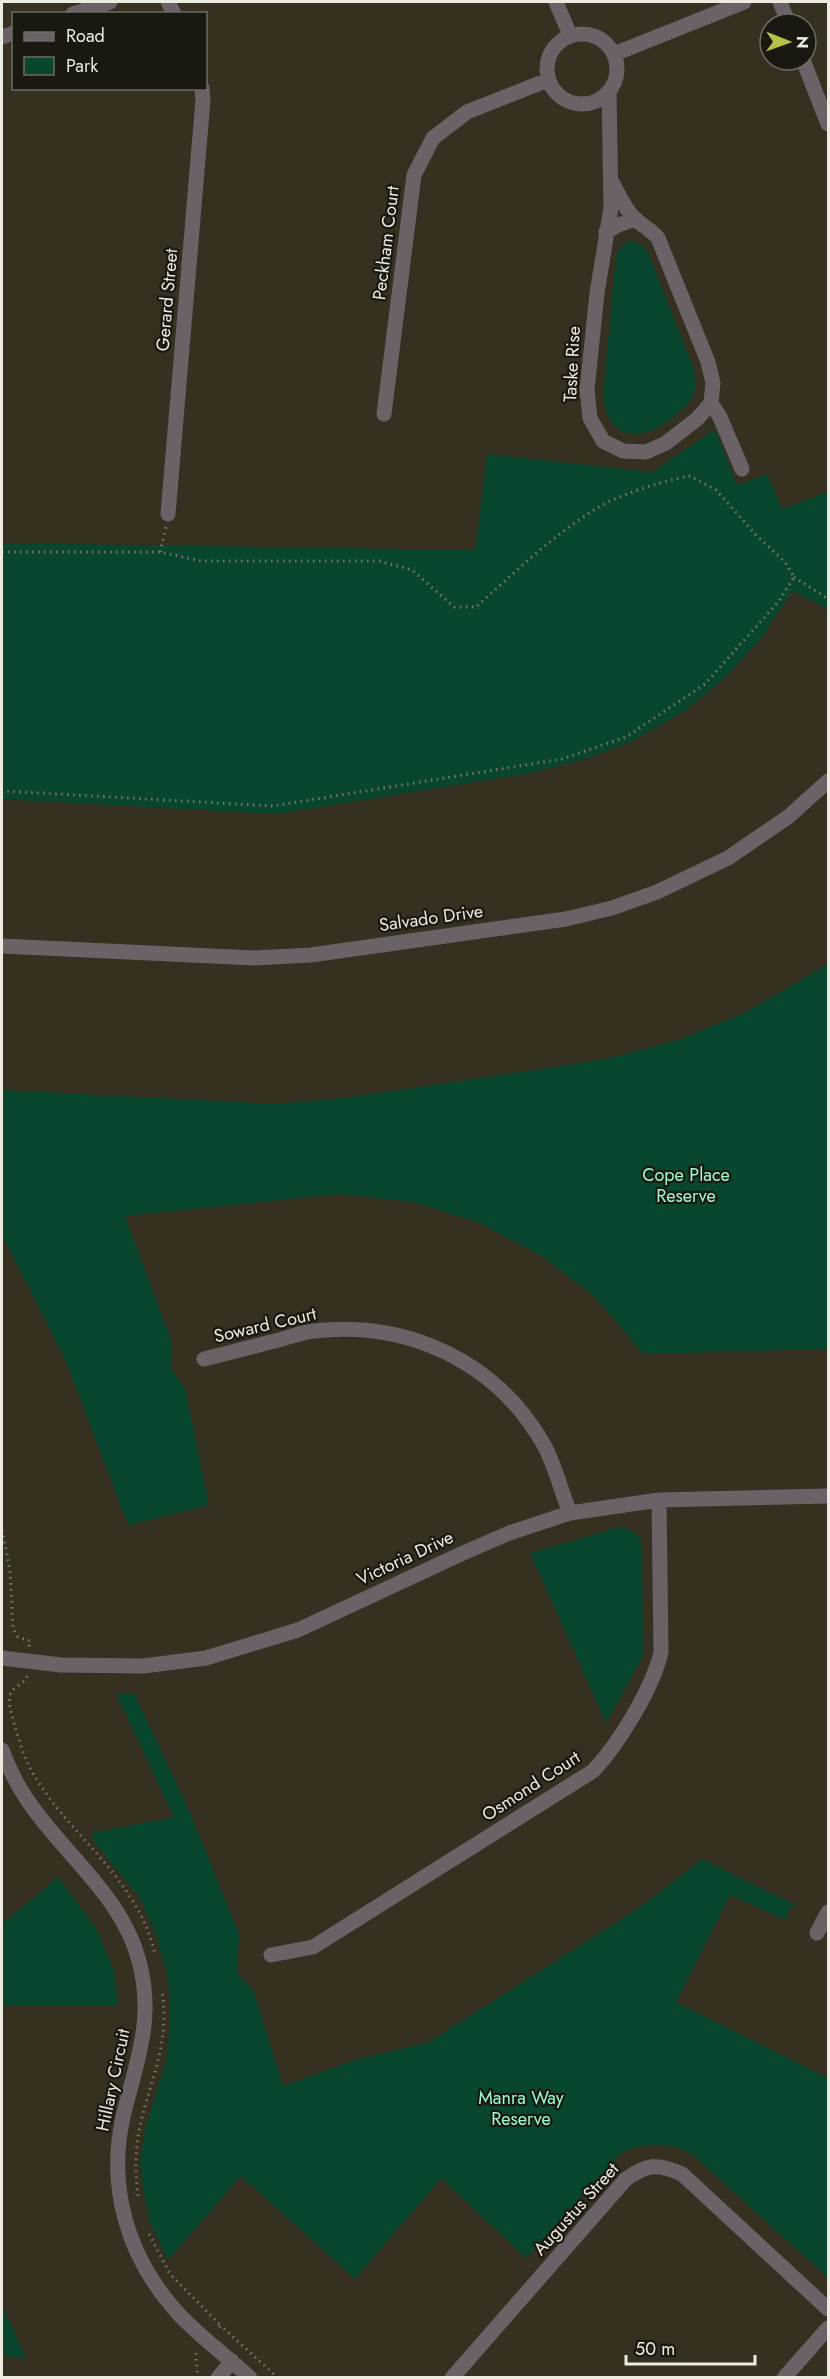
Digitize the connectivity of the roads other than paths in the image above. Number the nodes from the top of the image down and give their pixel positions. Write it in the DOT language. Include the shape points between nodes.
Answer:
graph roads {
  1 [pos="110,2"];
  2 [pos="556,2"];
  3 [pos="744,2"];
  4 [pos="79,12"];
  5 [pos="570,35"];
  6 [pos="614,54"];
  7 [pos="808,72"];
  8 [pos="548,80"];
  9 [pos="202,90"];
  10 [pos="609,91"];
  11 [pos="580,105"];
  12 [pos="828,124"];
  13 [pos="609,138"];
  14 [pos="611,180"];
  15 [pos="636,219"];
  16 [pos="606,232"];
  17 [pos="711,403"];
  18 [pos="384,414"];
  19 [pos="742,469"];
  20 [pos="168,514"];
  21 [pos="828,781"];
  22 [pos="2,946"];
  23 [pos="204,1359"];
  24 [pos="828,1496"];
  25 [pos="659,1500"];
  26 [pos="570,1513"];
  27 [pos="2,1658"];
  28 [pos="2,1750"];
  29 [pos="828,1912"];
  30 [pos="817,1933"];
  31 [pos="271,1955"];
  32 [pos="828,2309"];
  33 [pos="828,2328"];
  34 [pos="232,2361"];
  35 [pos="218,2378"];
  36 [pos="250,2378"];
  37 [pos="452,2378"];
  38 [pos="784,2378"];
  1 -- 4 [label="street"];
  2 -- 5 [label="street"];
  3 -- 6 [label="street"];
  5 -- 6 [label="street" via="588,33 602,39"];
  5 -- 8 [label="street" via="553,48 547,62"];
  6 -- 10 [label="street" via="617,73"];
  7 -- 12 [label="street"];
  8 -- 11 [label="street" via="566,101"];
  8 -- 18 [label="street, Peckham Court" via="467,112 433,138 414,175"];
  9 -- 20 [label="street, Gerard Street"];
  10 -- 11 [label="street" via="596,102"];
  10 -- 13 [label="street, Taske Rise"];
  11 -- 13 [label="street, Taske Rise" via="594,113"];
  13 -- 14 [label="street, Taske Rise"];
  14 -- 15 [label="street, Taske Rise"];
  14 -- 16 [label="street, Taske Rise"];
  15 -- 16 [label="street"];
  15 -- 17 [label="street, Taske Rise" via="658,238 708,362 713,383"];
  16 -- 17 [label="street, Taske Rise" via="587,390 590,418 603,441 623,451 646,452 666,443"];
  17 -- 19 [label="street, Taske Rise"];
  21 -- 22 [label="street, Salvado Drive" via="788,817 728,858 657,892 566,919 311,955 254,958"];
  23 -- 26 [label="street, Soward Court" via="312,1331 359,1328 397,1333 446,1351 485,1376 521,1411 544,1446"];
  24 -- 25 [label="street, Victoria Drive"];
  25 -- 26 [label="street, Victoria Drive"];
  25 -- 31 [label="street, Osmond Court" via="661,1652 648,1687 604,1759 593,1771 313,1947"];
  26 -- 27 [label="street, Victoria Drive" via="509,1533 298,1630 206,1658 131,1666 61,1665"];
  28 -- 34 [label="street, Hillary Circuit" via="26,1799 106,1896 139,1960 145,2030 117,2157 119,2200 129,2236 159,2291 177,2313"];
  29 -- 30 [label="street"];
  32 -- 37 [label="street, Augustus Street" via="682,2174 653,2166 639,2169 626,2179"];
  33 -- 38 [label="street"];
  34 -- 35 [label="street"];
  34 -- 36 [label="street, Hillary Circuit"];
}
